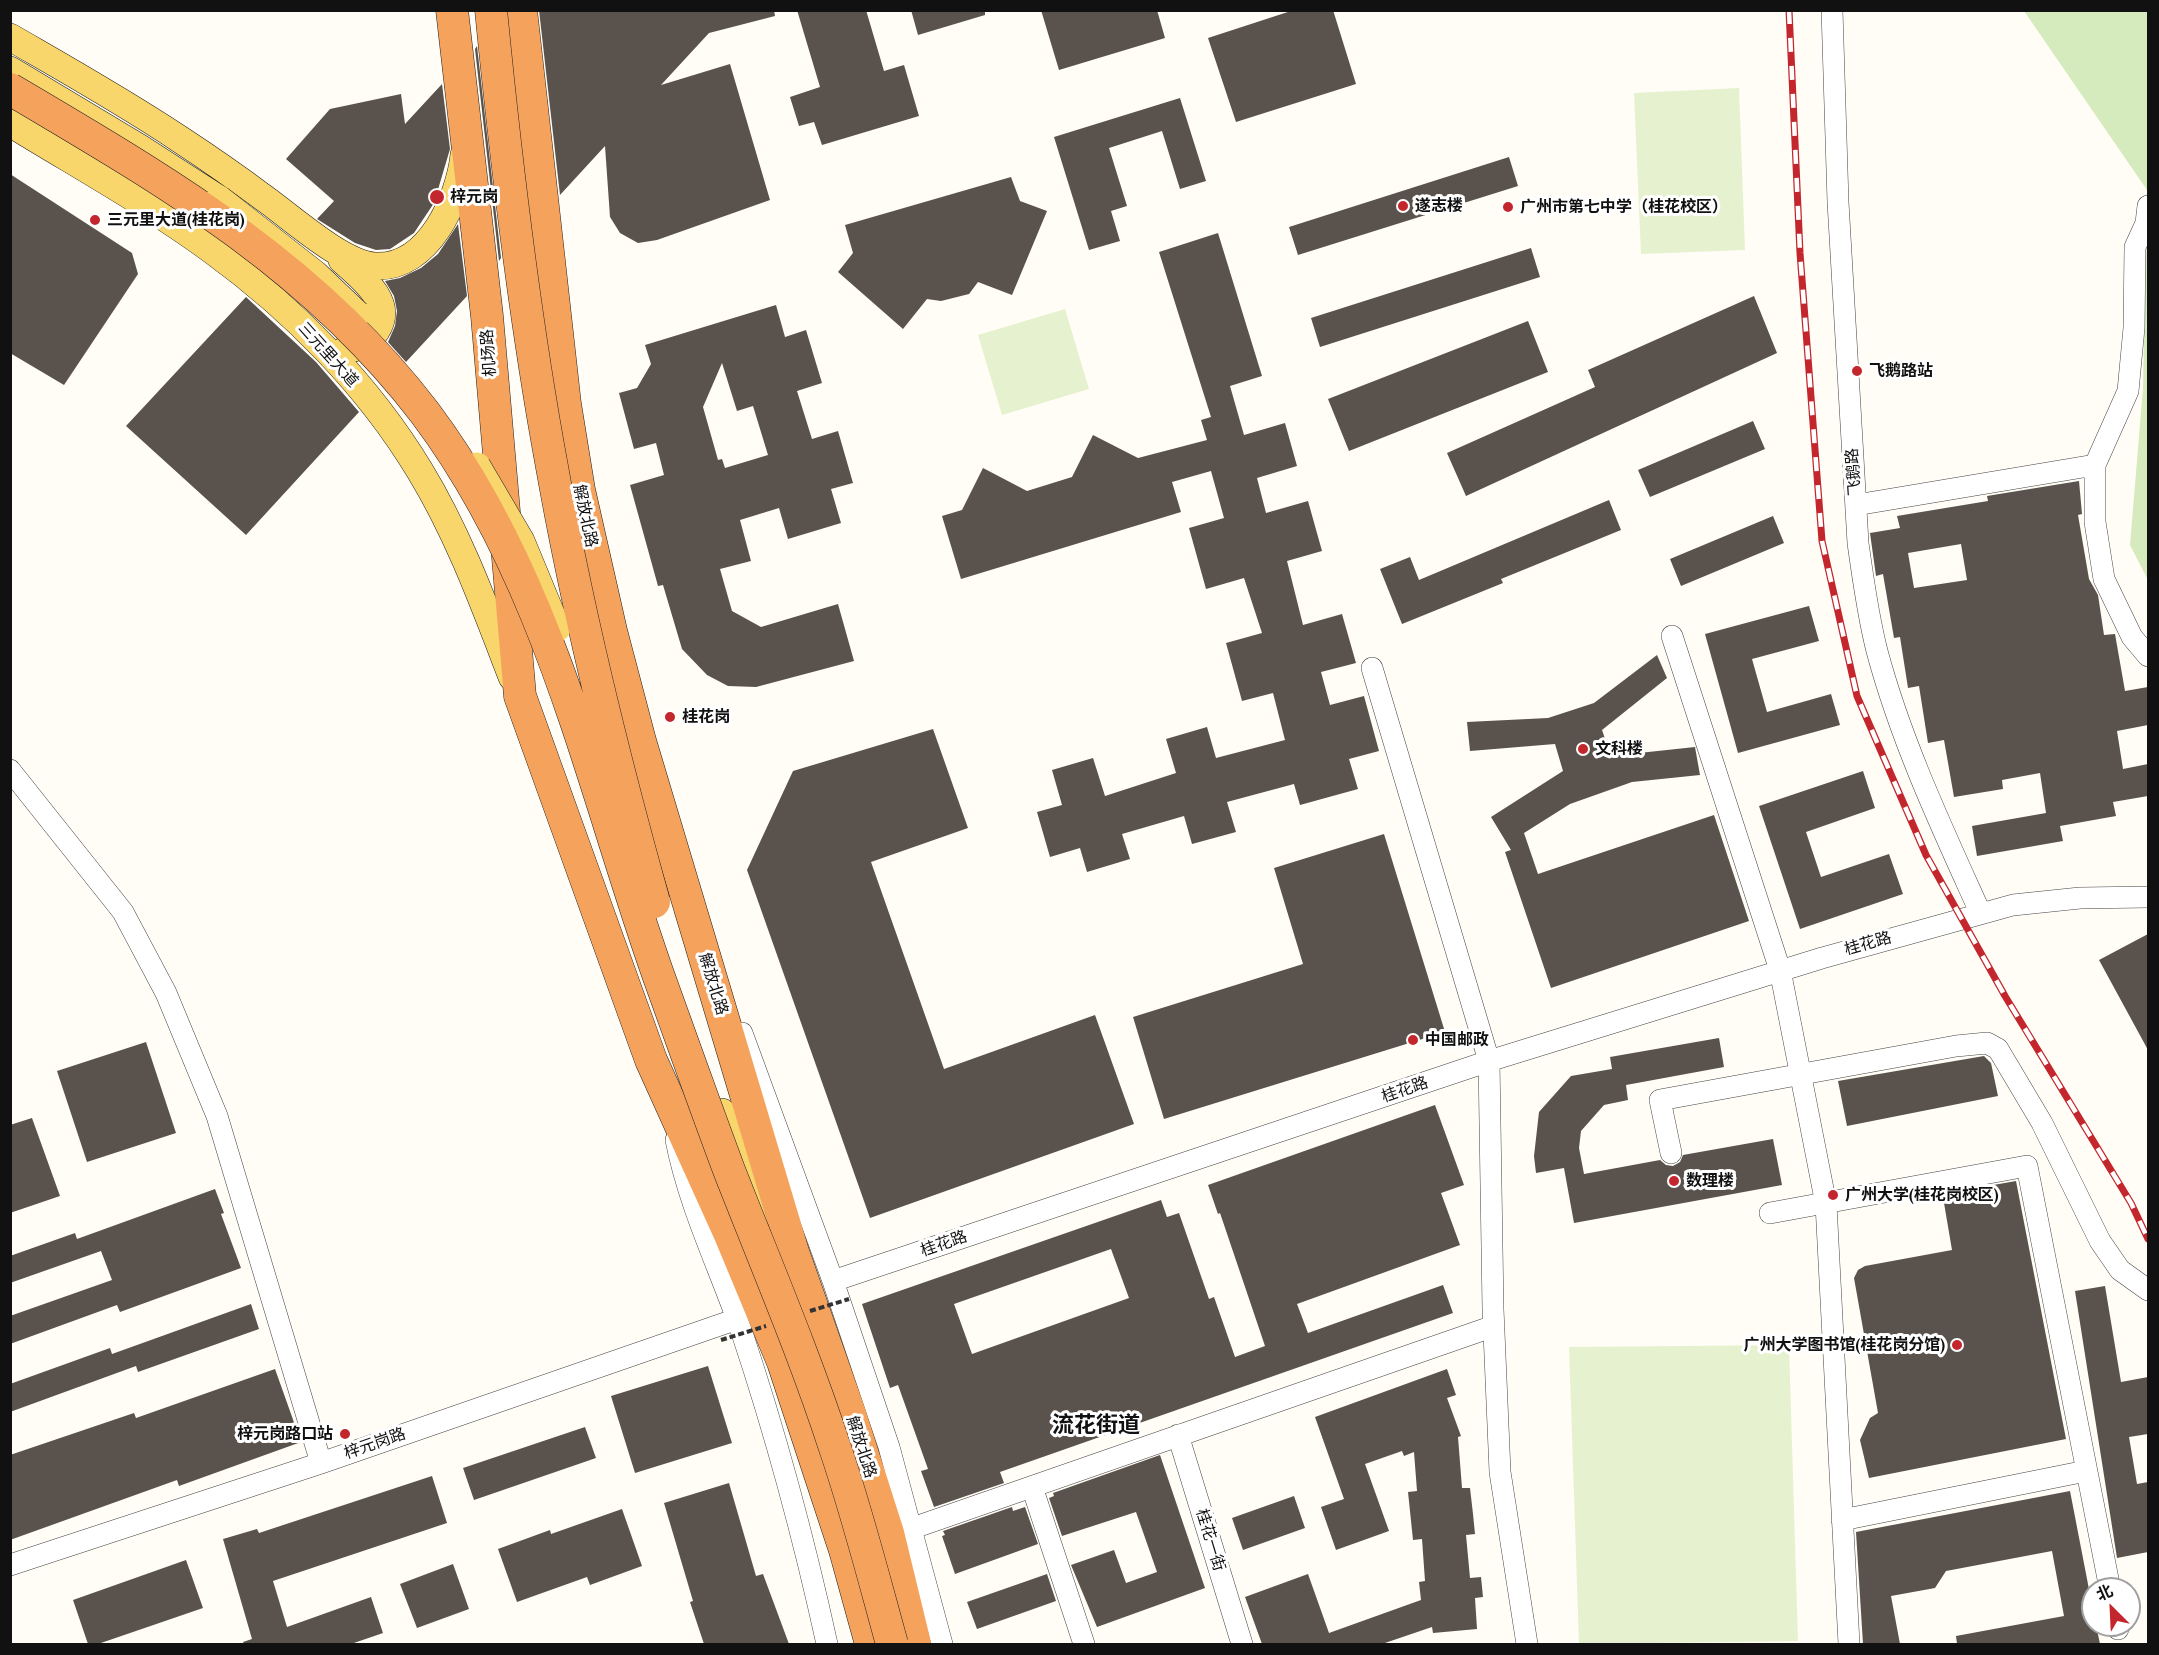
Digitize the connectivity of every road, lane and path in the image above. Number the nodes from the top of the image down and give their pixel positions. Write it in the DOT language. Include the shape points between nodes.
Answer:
graph roads {
  1 [pos="452,10"];
  2 [pos="491,10"];
  3 [pos="521,10"];
  4 [pos="1832,10"];
  5 [pos="10,37"];
  6 [pos="10,70"];
  7 [pos="10,89"];
  8 [pos="10,123"];
  9 [pos="466,128"];
  10 [pos="2147,214"];
  11 [pos="323,243"];
  12 [pos="554,313"];
  13 [pos="487,316"];
  14 [pos="309,332"];
  15 [pos="2095,465"];
  16 [pos="1856,505"];
  17 [pos="1672,636"];
  18 [pos="615,649"];
  19 [pos="2148,656"];
  20 [pos="1372,668"];
  21 [pos="520,696"];
  22 [pos="10,770"];
  23 [pos="663,817"];
  24 [pos="2148,897"];
  25 [pos="1980,912"];
  26 [pos="1780,970"];
  27 [pos="1489,1061"];
  28 [pos="1801,1076"];
  29 [pos="673,1111"];
  30 [pos="1671,1153"];
  31 [pos="730,1172"];
  32 [pos="1826,1204"];
  33 [pos="1770,1213"];
  34 [pos="793,1252"];
  35 [pos="834,1281"];
  36 [pos="2148,1290"];
  37 [pos="737,1319"];
  38 [pos="1494,1326"];
  39 [pos="1178,1435"];
  40 [pos="321,1462"];
  41 [pos="2086,1472"];
  42 [pos="1032,1487"];
  43 [pos="1842,1520"];
  44 [pos="913,1528"];
  45 [pos="10,1565"];
  46 [pos="2108,1577"];
  47 [pos="827,1644"];
  48 [pos="872,1644"];
  49 [pos="892,1644"];
  50 [pos="915,1644"];
  51 [pos="942,1644"];
  52 [pos="1084,1644"];
  53 [pos="1242,1644"];
  54 [pos="1527,1644"];
  55 [pos="1849,1644"];
  1 -- 9 [label="highway, 机场路"];
  2 -- 31 [label="highway, bridge" via="518,251 565,534 612,742"];
  3 -- 12 [label="highway"];
  4 -- 16 [label="street, 飞鹅路" via="1838,202"];
  5 -- 11 [label="main road" via="177,138"];
  6 -- 34 [label="main road, bridge" via="219,199 315,274 381,340 441,413 499,500 554,618 710,1084 735,1142"];
  7 -- 31 [label="highway, bridge" via="172,186 290,272 332,309 381,362 453,454 492,517 542,624 657,972"];
  8 -- 14 [label="main road, 三元里大道" via="212,250"];
  9 -- 11 [label="main road" via="458,188 429,241 406,257 374,266"];
  9 -- 13 [label="highway, 机场路"];
  10 -- 15 [label="street" via="2135,247 2128,391"];
  11 -- 14 [label="main road" via="373,290 381,302 383,321 371,339 348,350 334,348"];
  12 -- 13 [label="highway" via="542,332 529,339 514,340 493,327"];
  12 -- 18 [label="highway, 解放北路" via="579,490"];
  13 -- 21 [label="highway, 机场路"];
  14 -- 21 [label="main road, 三元里大道" via="397,435 421,471 461,549"];
  15 -- 16 [label="street"];
  15 -- 19 [label="street" via="2095,522 2104,579 2132,637"];
  16 -- 25 [label="street, 飞鹅路" via="1862,575 1878,652 1902,726"];
  17 -- 26 [label="street"];
  18 -- 21 [label="highway" via="593,639 570,643 551,653"];
  18 -- 23 [label="highway, 解放北路"];
  20 -- 27 [label="street"];
  21 -- 29 [label="highway"];
  22 -- 40 [label="street" via="123,912 166,993 217,1116"];
  23 -- 34 [label="highway, 解放北路"];
  23 -- 35 [label="street"];
  24 -- 25 [label="street, 桂花路" via="2044,901"];
  25 -- 26 [label="street, 桂花路"];
  26 -- 27 [label="street, 桂花路"];
  26 -- 28 [label="street"];
  27 -- 35 [label="street, 桂花路"];
  27 -- 38 [label="street"];
  28 -- 30 [label="street" via="1660,1100"];
  28 -- 32 [label="street"];
  28 -- 36 [label="street" via="1987,1042 1998,1049 2042,1123 2100,1241 2120,1270"];
  29 -- 37 [label="street" via="682,1167"];
  29 -- 48 [label="highway" via="783,1362"];
  31 -- 49 [label="highway, bridge" via="835,1447"];
  32 -- 33 [label="street"];
  32 -- 41 [label="street" via="2027,1166"];
  32 -- 43 [label="street"];
  34 -- 50 [label="highway, 解放北路" via="870,1473"];
  35 -- 44 [label="street"];
  37 -- 40 [label="street, 梓元岗路"];
  37 -- 47 [label="street" via="780,1453"];
  38 -- 39 [label="street"];
  38 -- 54 [label="street" via="1500,1472"];
  39 -- 42 [label="street"];
  39 -- 53 [label="street, 桂花一街"];
  40 -- 45 [label="street, 梓元岗路"];
  41 -- 43 [label="street"];
  41 -- 46 [label="street"];
  42 -- 44 [label="street"];
  42 -- 52 [label="street"];
  43 -- 55 [label="street"];
  44 -- 51 [label="street"];
}
